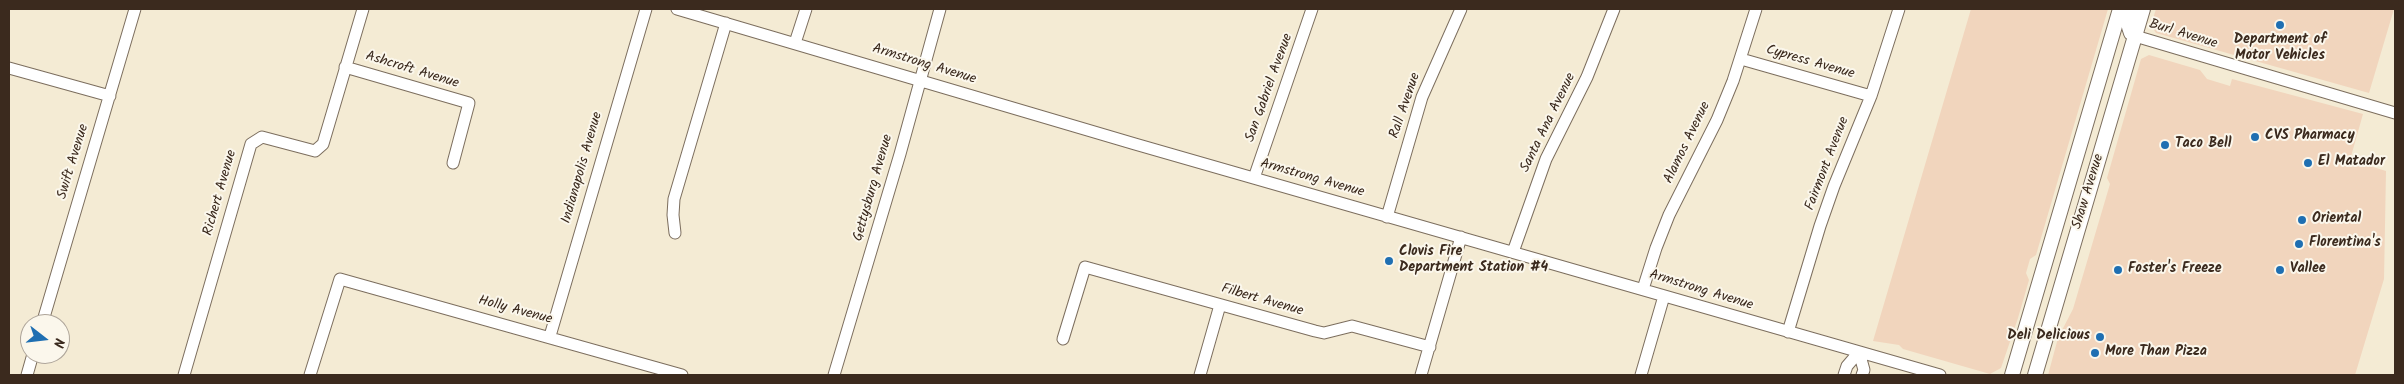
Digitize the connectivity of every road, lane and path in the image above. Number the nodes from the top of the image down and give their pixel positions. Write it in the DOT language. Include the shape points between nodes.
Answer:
graph roads {
  1 [pos="135,9"];
  2 [pos="363,9"];
  3 [pos="646,9"];
  4 [pos="677,9"];
  5 [pos="806,9"];
  6 [pos="940,9"];
  7 [pos="1312,9"];
  8 [pos="1461,9"];
  9 [pos="1614,9"];
  10 [pos="1756,9"];
  11 [pos="1899,9"];
  12 [pos="2120,9"];
  13 [pos="2133,9"];
  14 [pos="2143,9"];
  15 [pos="726,23"];
  16 [pos="2135,36"];
  17 [pos="795,43"];
  18 [pos="1741,59"];
  19 [pos="345,67"];
  20 [pos="9,68"];
  21 [pos="920,79"];
  22 [pos="110,96"];
  23 [pos="1871,96"];
  24 [pos="2395,113"];
  25 [pos="453,163"];
  26 [pos="1254,178"];
  27 [pos="1386,217"];
  28 [pos="675,233"];
  29 [pos="1461,237"];
  30 [pos="1513,252"];
  31 [pos="1643,289"];
  32 [pos="1664,296"];
  33 [pos="1220,305"];
  34 [pos="45,314"];
  35 [pos="1788,332"];
  36 [pos="550,336"];
  37 [pos="1064,339"];
  38 [pos="1430,348"];
  39 [pos="1859,352"];
  40 [pos="184,375"];
  41 [pos="310,375"];
  42 [pos="682,375"];
  43 [pos="834,375"];
  44 [pos="1200,375"];
  45 [pos="1422,375"];
  46 [pos="1641,375"];
  47 [pos="1844,375"];
  48 [pos="1862,375"];
  49 [pos="1940,375"];
  50 [pos="2012,375"];
  51 [pos="2035,375"];
  1 -- 22 [label="street, Swift Avenue"];
  2 -- 19 [label="street, Richert Avenue"];
  3 -- 36 [label="street, Indianapolis Avenue"];
  4 -- 15 [label="street, Armstrong Avenue"];
  5 -- 17 [label="street"];
  6 -- 21 [label="street, Gettysburg Avenue"];
  7 -- 26 [label="street, San Gabriel Avenue"];
  8 -- 27 [label="street, Rall Avenue" via="1422,97"];
  9 -- 30 [label="street, Santa Ana Avenue" via="1588,77 1546,159"];
  10 -- 18 [label="street, Alamos Avenue"];
  11 -- 23 [label="street, Fairmont Avenue"];
  12 -- 50 [label="main road, Shaw Avenue"];
  13 -- 16 [label="main road" via="2129,27"];
  14 -- 16 [label="main road, Shaw Avenue"];
  15 -- 17 [label="street, Armstrong Avenue"];
  15 -- 28 [label="street" via="674,199"];
  16 -- 24 [label="street, Burl Avenue"];
  16 -- 51 [label="main road, Shaw Avenue"];
  17 -- 21 [label="street, Armstrong Avenue"];
  18 -- 23 [label="street, Cypress Avenue"];
  18 -- 31 [label="street, Alamos Avenue" via="1717,120 1656,248"];
  19 -- 25 [label="street, Ashcroft Avenue" via="469,103"];
  19 -- 40 [label="street, Richert Avenue" via="323,144 315,151 262,137 251,144"];
  20 -- 22 [label="street"];
  21 -- 26 [label="street, Armstrong Avenue"];
  21 -- 43 [label="street, Gettysburg Avenue"];
  22 -- 34 [label="street, Swift Avenue"];
  23 -- 35 [label="street, Fairmont Avenue" via="1825,210"];
  26 -- 27 [label="street, Armstrong Avenue"];
  27 -- 29 [label="street, Armstrong Avenue"];
  29 -- 30 [label="street, Armstrong Avenue"];
  29 -- 38 [label="street"];
  30 -- 31 [label="street, Armstrong Avenue"];
  31 -- 32 [label="street, Armstrong Avenue"];
  32 -- 35 [label="street, Armstrong Avenue"];
  32 -- 46 [label="street"];
  33 -- 37 [label="street, Filbert Avenue" via="1085,267"];
  33 -- 38 [label="street, Filbert Avenue" via="1324,333 1344,327 1361,327"];
  33 -- 44 [label="street"];
  35 -- 39 [label="street, Armstrong Avenue"];
  36 -- 41 [label="street, Holly Avenue" via="340,279"];
  36 -- 42 [label="street, Holly Avenue"];
  38 -- 45 [label="street"];
  39 -- 47 [label="street"];
  39 -- 48 [label="street" via="1864,370"];
  39 -- 49 [label="street, Armstrong Avenue"];
}
